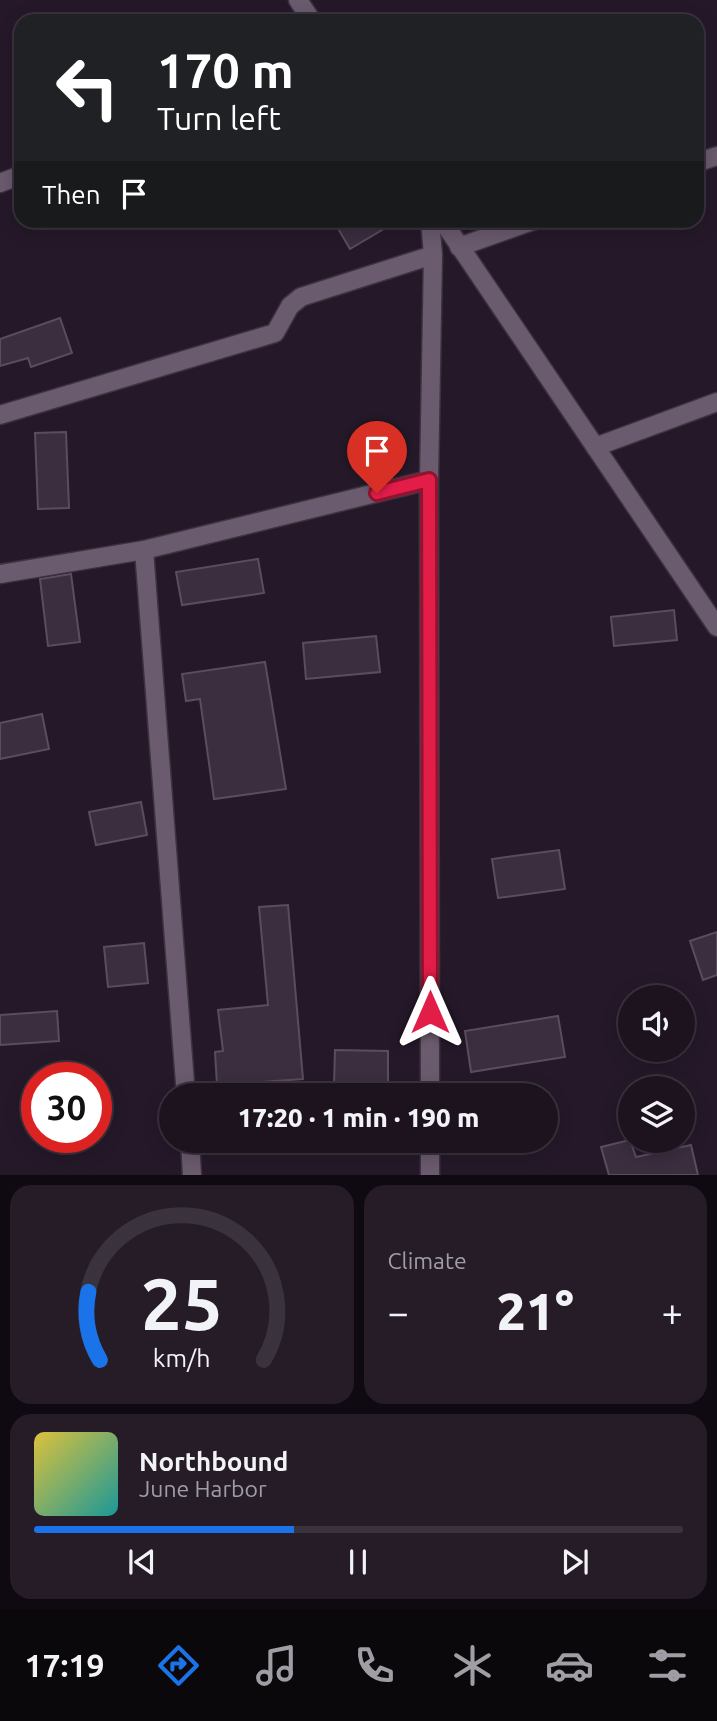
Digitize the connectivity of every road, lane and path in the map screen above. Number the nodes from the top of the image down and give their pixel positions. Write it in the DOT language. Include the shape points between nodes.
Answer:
graph roads {
  1 [pos="431,228"];
  2 [pos="447,228"];
  3 [pos="513,228"];
  4 [pos="460,247"];
  5 [pos="433,255"];
  6 [pos="717,402"];
  7 [pos="0,415"];
  8 [pos="595,447"];
  9 [pos="429,480"];
  10 [pos="144,550"];
  11 [pos="0,574"];
  12 [pos="717,627"];
  13 [pos="185,1083"];
  14 [pos="430,1083"];
  15 [pos="191,1153"];
  16 [pos="430,1153"];
  17 [pos="192,1175"];
  18 [pos="430,1175"];
  1 -- 5 [label="street"];
  2 -- 4 [label="street"];
  3 -- 4 [label="street"];
  4 -- 8 [label="street"];
  5 -- 7 [label="street" via="301,297 290,306 275,333"];
  5 -- 9 [label="street"];
  6 -- 8 [label="street"];
  8 -- 12 [label="street"];
  9 -- 10 [label="street"];
  9 -- 14 [label="street"];
  10 -- 11 [label="street"];
  10 -- 13 [label="street"];
  15 -- 17 [label="street"];
  16 -- 18 [label="street"];
}
